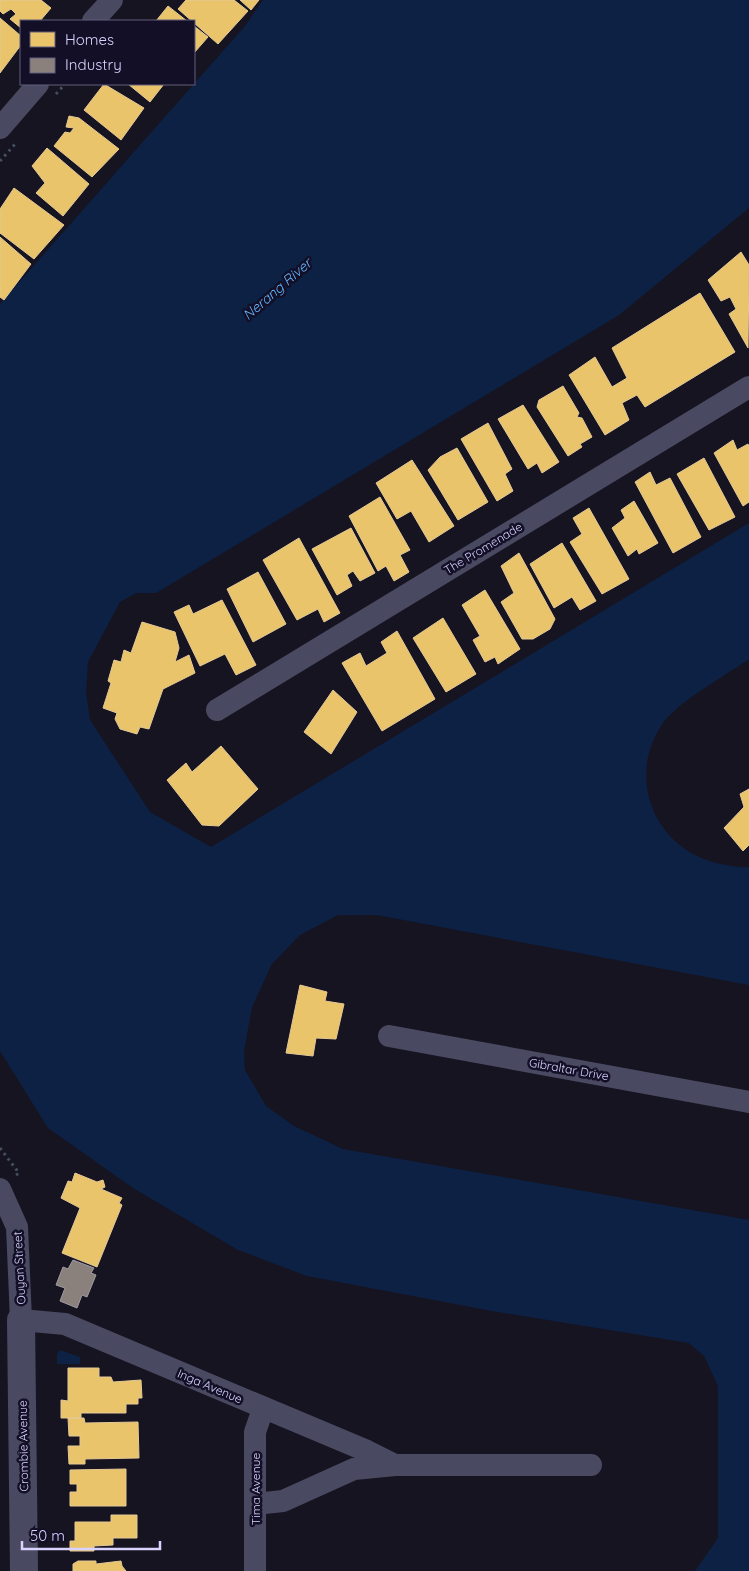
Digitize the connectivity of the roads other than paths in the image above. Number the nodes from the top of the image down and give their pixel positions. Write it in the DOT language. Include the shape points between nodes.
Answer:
graph roads {
  1 [pos="112,0"];
  2 [pos="94,20"];
  3 [pos="37,85"];
  4 [pos="0,128"];
  5 [pos="749,387"];
  6 [pos="217,710"];
  7 [pos="389,1036"];
  8 [pos="749,1102"];
  9 [pos="6,1184"];
  10 [pos="21,1320"];
  11 [pos="263,1409"];
  12 [pos="591,1465"];
  13 [pos="395,1466"];
  14 [pos="255,1504"];
  15 [pos="24,1571"];
  16 [pos="255,1571"];
  1 -- 2 [label="street"];
  3 -- 4 [label="street"];
  5 -- 6 [label="street, The Promenade"];
  7 -- 8 [label="street, Gibraltar Drive"];
  9 -- 10 [label="street, Ouyan Street" via="17,1227"];
  10 -- 11 [label="street, Inga Avenue" via="65,1324"];
  10 -- 15 [label="street, Crombie Avenue"];
  11 -- 13 [label="street, Inga Avenue" via="367,1451"];
  11 -- 14 [label="street, Tima Avenue" via="255,1432"];
  12 -- 13 [label="street, Inga Avenue"];
  13 -- 14 [label="street, Inga Avenue" via="354,1469 283,1501"];
  14 -- 16 [label="street, Tima Avenue"];
}
